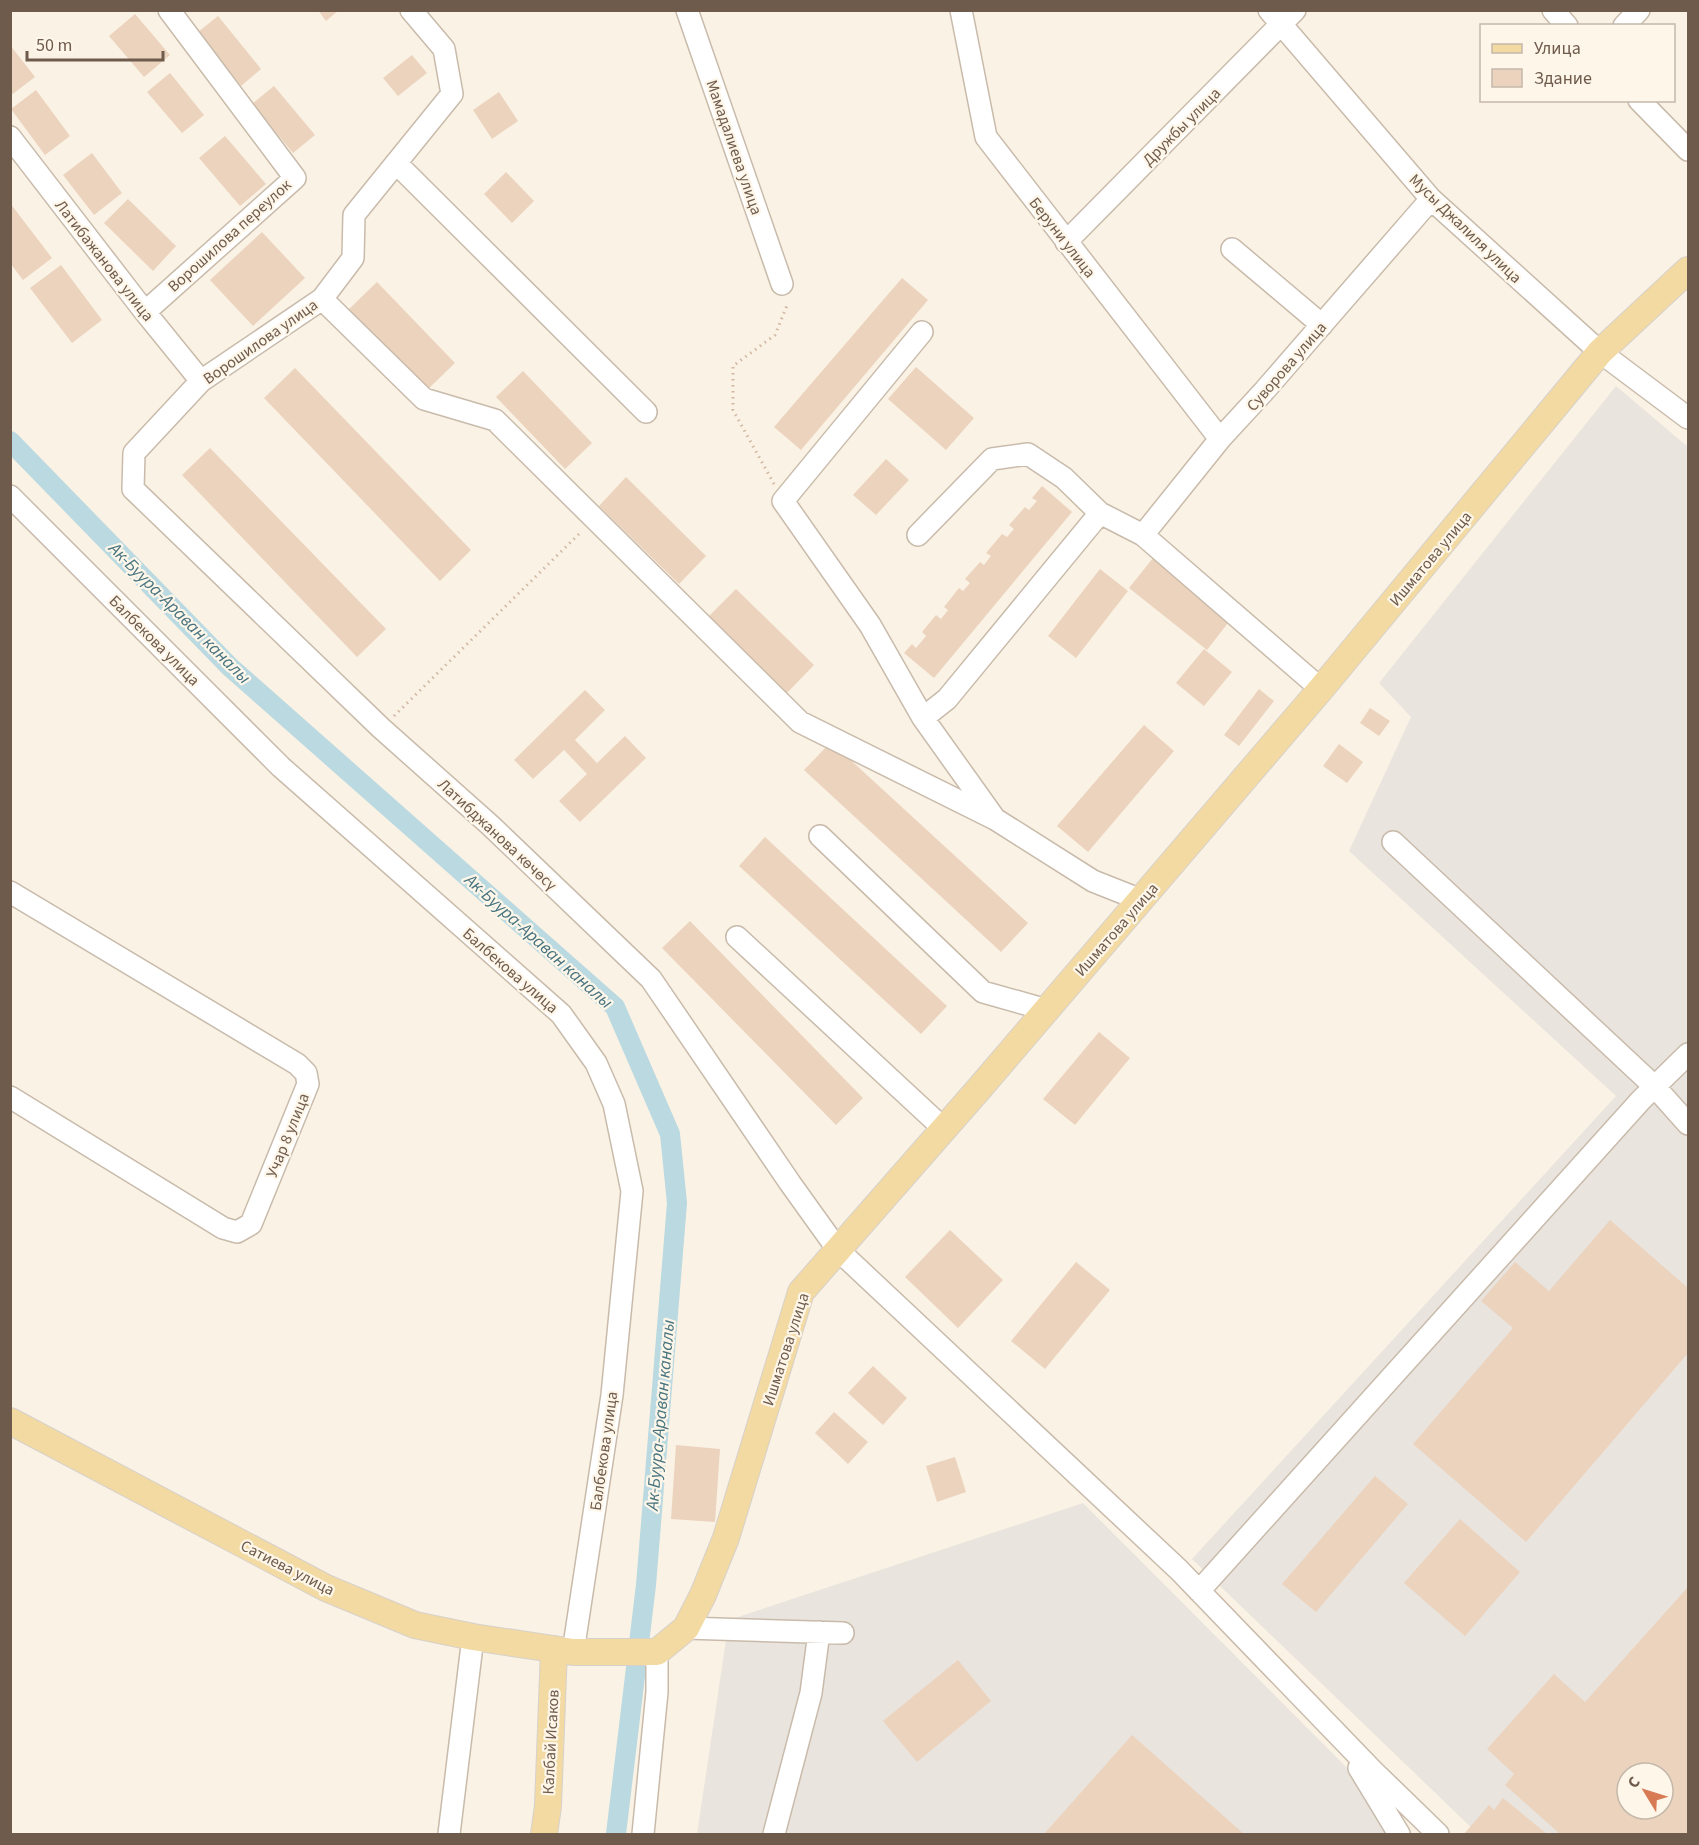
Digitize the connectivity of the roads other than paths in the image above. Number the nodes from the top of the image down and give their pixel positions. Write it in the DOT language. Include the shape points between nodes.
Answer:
graph roads {
  1 [pos="169,10"];
  2 [pos="411,10"];
  3 [pos="687,10"];
  4 [pos="962,10"];
  5 [pos="1553,10"];
  6 [pos="1639,10"];
  7 [pos="1282,16"];
  8 [pos="1565,24"];
  9 [pos="1626,24"];
  10 [pos="1641,102"];
  11 [pos="10,137"];
  12 [pos="1689,150"];
  13 [pos="396,163"];
  14 [pos="1431,199"];
  15 [pos="1066,242"];
  16 [pos="1232,249"];
  17 [pos="1689,270"];
  18 [pos="782,284"];
  19 [pos="322,299"];
  20 [pos="145,312"];
  21 [pos="1322,325"];
  22 [pos="922,332"];
  23 [pos="1600,352"];
  24 [pos="201,381"];
  25 [pos="646,412"];
  26 [pos="1689,418"];
  27 [pos="1220,439"];
  28 [pos="134,453"];
  29 [pos="10,496"];
  30 [pos="1100,513"];
  31 [pos="918,535"];
  32 [pos="1143,535"];
  33 [pos="1321,689"];
  34 [pos="923,718"];
  35 [pos="994,819"];
  36 [pos="820,836"];
  37 [pos="1394,842"];
  38 [pos="10,892"];
  39 [pos="1141,900"];
  40 [pos="737,938"];
  41 [pos="1047,1010"];
  42 [pos="1689,1054"];
  43 [pos="1655,1086"];
  44 [pos="10,1097"];
  45 [pos="1689,1124"];
  46 [pos="944,1129"];
  47 [pos="838,1250"];
  48 [pos="10,1421"];
  49 [pos="1199,1591"];
  50 [pos="686,1628"];
  51 [pos="819,1632"];
  52 [pos="843,1633"];
  53 [pos="473,1637"];
  54 [pos="572,1651"];
  55 [pos="657,1652"];
  56 [pos="1341,1738"];
  57 [pos="449,1834"];
  58 [pos="544,1834"];
  59 [pos="643,1834"];
  60 [pos="774,1834"];
  61 [pos="1399,1834"];
  62 [pos="1438,1834"];
  1 -- 20 [label="street, Ворошилова переулок" via="294,178"];
  2 -- 13 [label="street, Ворошилова улица" via="444,49 452,93"];
  3 -- 18 [label="street, Мамадалиева улица"];
  4 -- 15 [label="street, Беруни улица" via="986,137"];
  5 -- 8 [label="street"];
  6 -- 9 [label="street"];
  7 -- 14 [label="street, Мусы Джалиля улица"];
  7 -- 15 [label="street, Дружбы улица"];
  10 -- 12 [label="street"];
  11 -- 20 [label="street, Латибажанова улица"];
  13 -- 19 [label="street, Ворошилова улица" via="354,215 353,258"];
  13 -- 25 [label="street"];
  14 -- 21 [label="street, Суворова улица"];
  14 -- 23 [label="street, Мусы Джалиля улица"];
  15 -- 27 [label="street, Беруни улица"];
  16 -- 21 [label="street"];
  17 -- 23 [label="main road, Ишматова улица"];
  19 -- 24 [label="street, Ворошилова улица"];
  19 -- 35 [label="street" via="424,399 495,420 800,722"];
  20 -- 24 [label="street, Латибажанова улица"];
  21 -- 27 [label="street, Суворова улица"];
  22 -- 34 [label="street" via="783,501 870,625"];
  23 -- 26 [label="street, Мусы Джалиля улица"];
  23 -- 33 [label="main road, Ишматова улица"];
  24 -- 28 [label="street, Ворошилова улица"];
  27 -- 32 [label="street, Суворова улица"];
  28 -- 47 [label="street, Латибджанова көчөсү" via="133,489 381,728 490,825 651,979"];
  29 -- 54 [label="street, Балбекова улица" via="281,767 561,1014 596,1063 614,1104 632,1191 612,1395"];
  30 -- 31 [label="street" via="1064,477 1028,454 992,459"];
  30 -- 32 [label="street"];
  30 -- 34 [label="street" via="947,699"];
  32 -- 33 [label="street"];
  33 -- 39 [label="main road, Ишматова улица"];
  34 -- 35 [label="street"];
  35 -- 39 [label="street" via="1093,881"];
  36 -- 41 [label="street" via="983,992"];
  37 -- 43 [label="street"];
  38 -- 44 [label="street, Учар 8 улица" via="297,1064 306,1073 308,1084 251,1224 237,1232 223,1228"];
  39 -- 41 [label="main road, Ишматова улица"];
  40 -- 46 [label="street"];
  41 -- 46 [label="main road, Ишматова улица"];
  42 -- 43 [label="street"];
  43 -- 45 [label="street"];
  43 -- 49 [label="street"];
  46 -- 47 [label="main road, Ишматова улица"];
  47 -- 49 [label="street, Латибджанова көчөсү"];
  47 -- 50 [label="main road, Ишматова улица" via="801,1292 726,1538"];
  48 -- 53 [label="main road, Сатиева улица" via="326,1588 415,1625"];
  49 -- 56 [label="street, Латибджанова көчөсү"];
  50 -- 51 [label="street"];
  50 -- 55 [label="main road, Ишматова улица"];
  51 -- 52 [label="street"];
  51 -- 60 [label="street" via="811,1693"];
  53 -- 54 [label="main road, Сатиева улица"];
  53 -- 57 [label="street"];
  54 -- 55 [label="main road, Сатиева улица"];
  54 -- 58 [label="main road, Калбай Исаков"];
  55 -- 59 [label="street" via="657,1692"];
  56 -- 61 [label="street"];
  56 -- 62 [label="street"];
}
